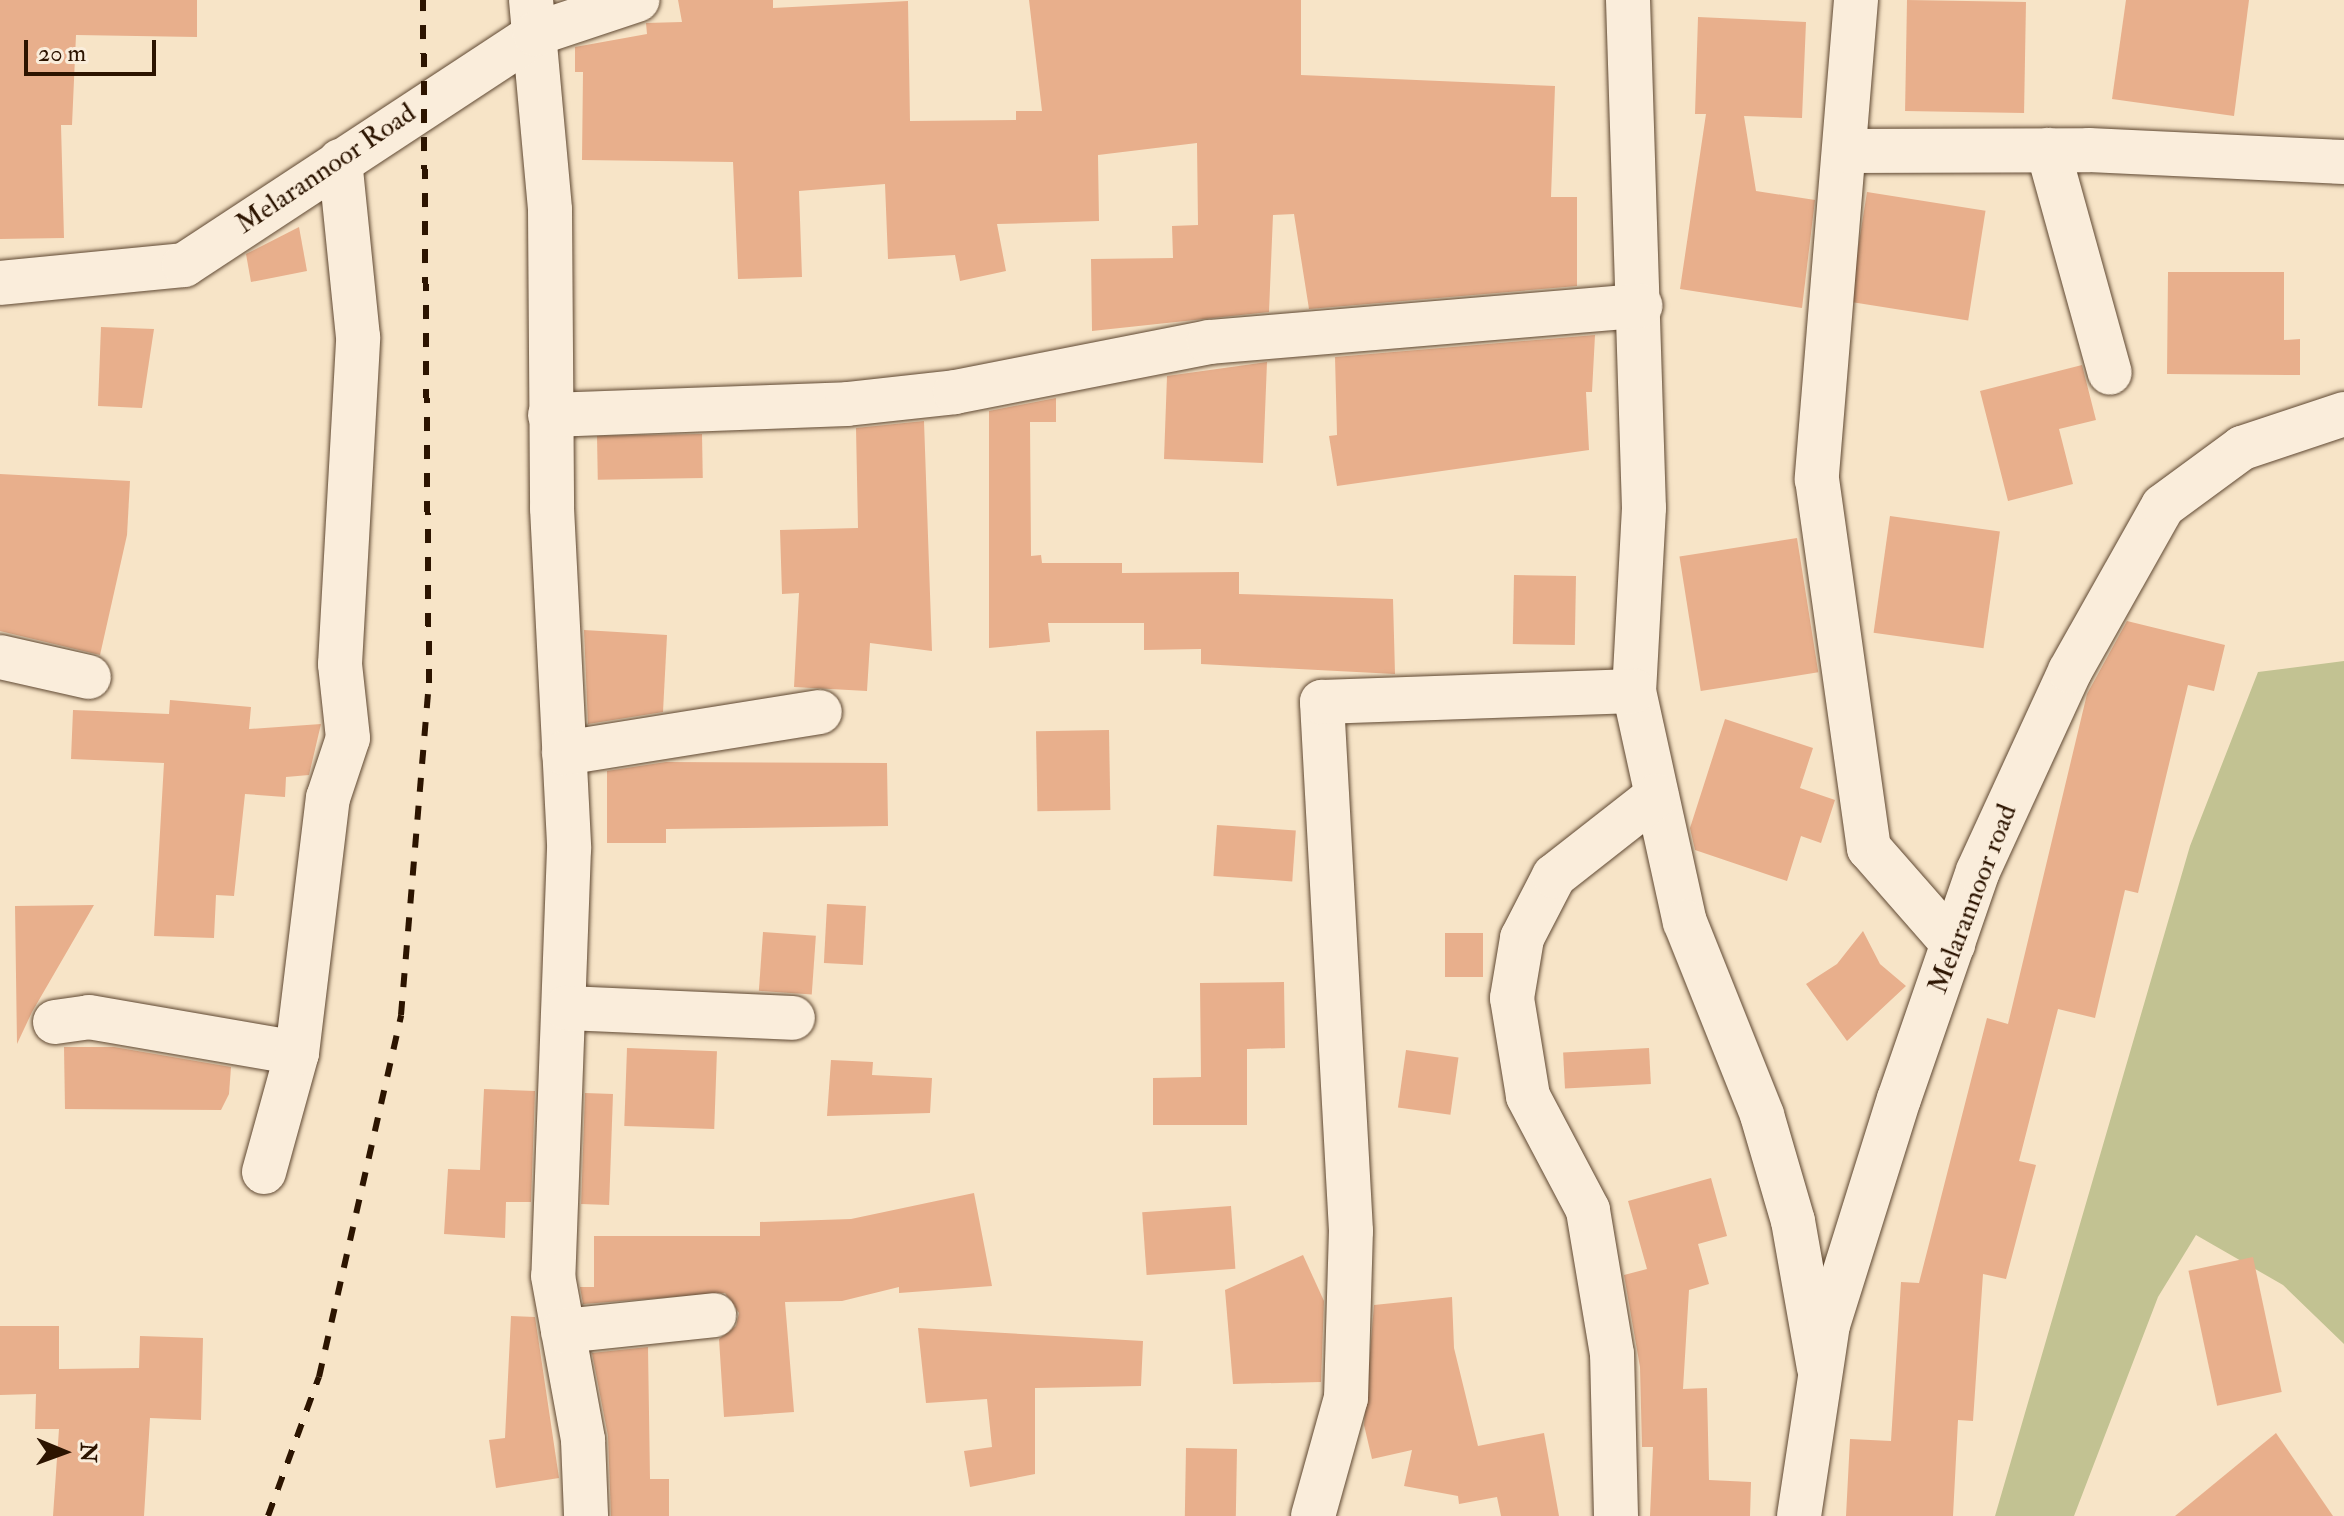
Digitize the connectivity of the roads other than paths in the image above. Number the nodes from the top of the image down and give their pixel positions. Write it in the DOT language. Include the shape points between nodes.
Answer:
graph roads {
  1 [pos="637,0"];
  2 [pos="1628,0"];
  3 [pos="1856,0"];
  4 [pos="533,17"];
  5 [pos="2048,150"];
  6 [pos="1844,151"];
  7 [pos="340,161"];
  8 [pos="2344,162"];
  9 [pos="0,283"];
  10 [pos="1640,306"];
  11 [pos="2110,373"];
  12 [pos="2344,414"];
  13 [pos="550,415"];
  14 [pos="0,657"];
  15 [pos="89,677"];
  16 [pos="1634,691"];
  17 [pos="820,712"];
  18 [pos="564,753"];
  19 [pos="1656,796"];
  20 [pos="1953,944"];
  21 [pos="566,1008"];
  22 [pos="793,1018"];
  23 [pos="55,1022"];
  24 [pos="297,1053"];
  25 [pos="264,1172"];
  26 [pos="714,1315"];
  27 [pos="563,1331"];
  28 [pos="1819,1368"];
  29 [pos="586,1516"];
  30 [pos="1313,1516"];
  31 [pos="1616,1516"];
  32 [pos="1799,1516"];
  1 -- 4 [label="street, Melarannoor Road"];
  2 -- 10 [label="street"];
  3 -- 6 [label="street"];
  4 -- 7 [label="street, Melarannoor Road"];
  4 -- 13 [label="street" via="550,210"];
  5 -- 6 [label="street"];
  5 -- 8 [label="street"];
  5 -- 11 [label="street"];
  6 -- 20 [label="street" via="1817,479 1847,725 1869,848"];
  7 -- 9 [label="street, Melarannoor Road" via="184,265"];
  7 -- 24 [label="street" via="358,337 340,664 348,738 328,798"];
  10 -- 13 [label="street" via="1209,342 955,392 847,404"];
  10 -- 16 [label="street" via="1644,508"];
  12 -- 20 [label="street, Melarannoor road" via="2242,448 2163,506 2070,671"];
  13 -- 18 [label="street"];
  14 -- 15 [label="street"];
  16 -- 19 [label="street"];
  16 -- 30 [label="street" via="1322,702 1351,1231 1346,1398"];
  17 -- 18 [label="street"];
  18 -- 21 [label="street"];
  19 -- 28 [label="street" via="1685,922 1762,1115 1793,1221"];
  19 -- 31 [label="street" via="1554,876 1522,938 1512,998 1528,1096 1588,1210 1612,1354"];
  20 -- 28 [label="street, Melarannoor road"];
  21 -- 22 [label="street"];
  21 -- 27 [label="street" via="553,1276"];
  23 -- 24 [label="street" via="89,1017"];
  24 -- 25 [label="street"];
  26 -- 27 [label="street"];
  27 -- 29 [label="street" via="583,1440"];
  28 -- 32 [label="street, Melarannoor road"];
}
